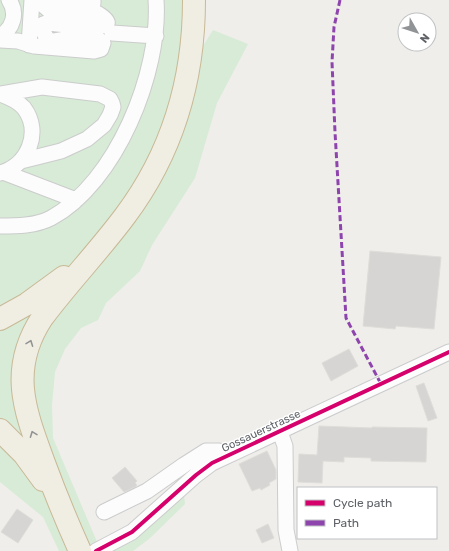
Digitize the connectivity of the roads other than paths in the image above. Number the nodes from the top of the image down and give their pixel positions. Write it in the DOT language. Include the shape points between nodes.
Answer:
graph roads {
  1 [pos="9,0"];
  2 [pos="156,0"];
  3 [pos="194,0"];
  4 [pos="94,1"];
  5 [pos="36,2"];
  6 [pos="36,24"];
  7 [pos="108,24"];
  8 [pos="0,36"];
  9 [pos="156,36"];
  10 [pos="0,40"];
  11 [pos="29,45"];
  12 [pos="102,46"];
  13 [pos="0,94"];
  14 [pos="110,115"];
  15 [pos="132,116"];
  16 [pos="21,161"];
  17 [pos="1,172"];
  18 [pos="76,200"];
  19 [pos="0,226"];
  20 [pos="112,232"];
  21 [pos="0,319"];
  22 [pos="449,352"];
  23 [pos="0,430"];
  24 [pos="280,432"];
  25 [pos="228,455"];
  26 [pos="62,510"];
  27 [pos="104,512"];
  28 [pos="92,550"];
  29 [pos="290,551"];
  1 -- 8 [label="street" via="13,9 13,21 7,31"];
  2 -- 9 [label="street"];
  3 -- 20 [label="highway" via="191,59 176,120 149,179"];
  4 -- 5 [label="street" via="91,5"];
  4 -- 7 [label="street"];
  5 -- 6 [label="street"];
  5 -- 7 [label="street" via="60,17 96,12"];
  6 -- 7 [label="street" via="94,27"];
  6 -- 11 [label="street"];
  6 -- 12 [label="street" via="42,27 47,39 52,41 87,36 100,40"];
  7 -- 9 [label="street"];
  7 -- 12 [label="street" via="109,43"];
  9 -- 15 [label="street" via="146,80"];
  10 -- 11 [label="street"];
  11 -- 12 [label="street" via="94,51 101,49"];
  13 -- 14 [label="street" via="42,87 100,94 110,100"];
  13 -- 16 [label="street" via="13,99 24,108 30,121 31,142"];
  14 -- 15 [label="street"];
  14 -- 16 [label="street" via="104,125 87,139 61,151"];
  15 -- 18 [label="street" via="97,176"];
  16 -- 17 [label="street" via="13,168"];
  17 -- 18 [label="street"];
  18 -- 19 [label="street" via="50,219 23,226"];
  20 -- 21 [label="highway" via="58,282"];
  26 -- 20 [label="highway, one-way" via="24,404 24,365 28,348 39,324 60,294"];
  22 -- 24 [label="street, Gossauerstrasse"];
  23 -- 26 [label="highway" via="28,460"];
  24 -- 25 [label="street, Gossauerstrasse"];
  24 -- 29 [label="street" via="285,446 286,530"];
  25 -- 27 [label="street" via="219,451 206,451 147,491"];
  25 -- 28 [label="street, Gossauerstrasse" via="196,475 132,532"];
  26 -- 28 [label="highway"];
}
